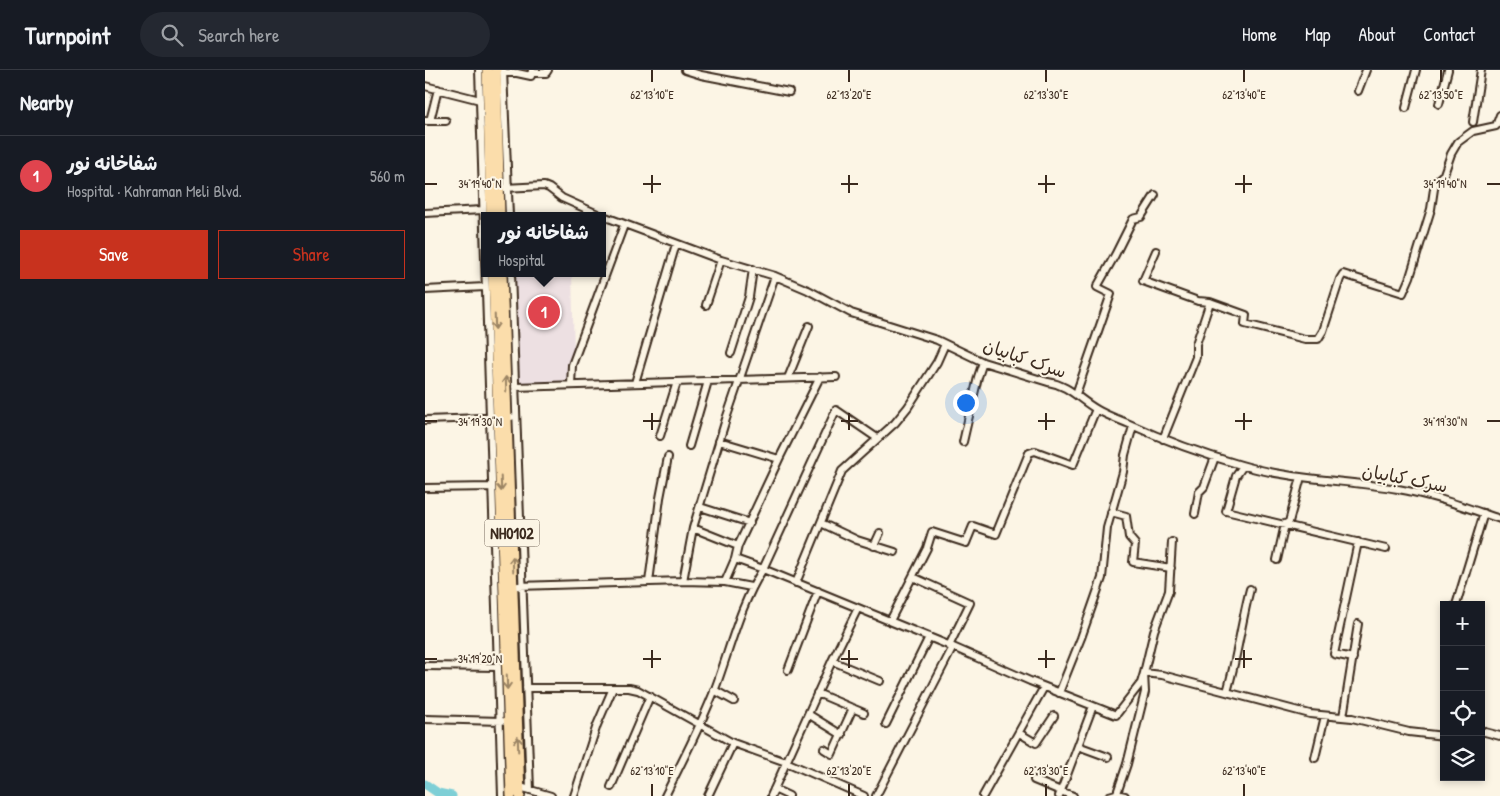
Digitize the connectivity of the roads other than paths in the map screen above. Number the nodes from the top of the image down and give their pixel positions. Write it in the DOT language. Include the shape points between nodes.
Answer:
graph roads {
  1 [pos="479,70"];
  2 [pos="487,70"];
  3 [pos="548,70"];
  4 [pos="685,70"];
  5 [pos="1366,70"];
  6 [pos="1416,70"];
  7 [pos="1448,70"];
  8 [pos="1481,70"];
  9 [pos="501,71"];
  10 [pos="532,71"];
  11 [pos="701,73"];
  12 [pos="425,86"];
  13 [pos="438,89"];
  14 [pos="1358,91"];
  15 [pos="789,92"];
  16 [pos="479,100"];
  17 [pos="1439,104"];
  18 [pos="1406,108"];
  19 [pos="1500,115"];
  20 [pos="428,121"];
  21 [pos="446,121"];
  22 [pos="1473,122"];
  23 [pos="499,188"];
  24 [pos="1155,195"];
  25 [pos="483,210"];
  26 [pos="425,212"];
  27 [pos="492,212"];
  28 [pos="500,212"];
  29 [pos="508,212"];
  30 [pos="593,212"];
  31 [pos="606,218"];
  32 [pos="625,225"];
  33 [pos="676,244"];
  34 [pos="1156,251"];
  35 [pos="721,260"];
  36 [pos="753,269"];
  37 [pos="606,275"];
  38 [pos="775,276"];
  39 [pos="485,277"];
  40 [pos="493,277"];
  41 [pos="502,277"];
  42 [pos="511,277"];
  43 [pos="605,277"];
  44 [pos="485,287"];
  45 [pos="425,290"];
  46 [pos="1210,302"];
  47 [pos="706,305"];
  48 [pos="809,326"];
  49 [pos="945,344"];
  50 [pos="731,353"];
  51 [pos="983,362"];
  52 [pos="820,377"];
  53 [pos="836,377"];
  54 [pos="788,378"];
  55 [pos="740,380"];
  56 [pos="708,381"];
  57 [pos="677,382"];
  58 [pos="635,383"];
  59 [pos="571,385"];
  60 [pos="515,387"];
  61 [pos="1076,394"];
  62 [pos="1096,409"];
  63 [pos="503,417"];
  64 [pos="425,420"];
  65 [pos="1133,426"];
  66 [pos="660,436"];
  67 [pos="877,438"];
  68 [pos="1163,439"];
  69 [pos="719,441"];
  70 [pos="963,442"];
  71 [pos="689,446"];
  72 [pos="668,457"];
  73 [pos="1215,457"];
  74 [pos="779,458"];
  75 [pos="1243,466"];
  76 [pos="1301,477"];
  77 [pos="492,487"];
  78 [pos="425,488"];
  79 [pos="700,507"];
  80 [pos="1111,512"];
  81 [pos="1484,513"];
  82 [pos="1195,514"];
  83 [pos="1500,519"];
  84 [pos="750,523"];
  85 [pos="821,523"];
  86 [pos="1285,524"];
  87 [pos="693,528"];
  88 [pos="880,533"];
  89 [pos="1172,542"];
  90 [pos="1358,542"];
  91 [pos="738,546"];
  92 [pos="874,546"];
  93 [pos="1386,549"];
  94 [pos="895,552"];
  95 [pos="735,559"];
  96 [pos="1277,560"];
  97 [pos="1171,568"];
  98 [pos="763,569"];
  99 [pos="913,577"];
  100 [pos="683,581"];
  101 [pos="649,582"];
  102 [pos="725,582"];
  103 [pos="796,583"];
  104 [pos="503,586"];
  105 [pos="518,586"];
  106 [pos="751,587"];
  107 [pos="1250,589"];
  108 [pos="818,591"];
  109 [pos="1457,601"];
  110 [pos="857,608"];
  111 [pos="890,621"];
  112 [pos="1359,624"];
  113 [pos="929,637"];
  114 [pos="951,646"];
  115 [pos="1353,658"];
  116 [pos="832,661"];
  117 [pos="425,666"];
  118 [pos="497,667"];
  119 [pos="788,670"];
  120 [pos="1144,673"];
  121 [pos="880,681"];
  122 [pos="1044,687"];
  123 [pos="526,688"];
  124 [pos="613,688"];
  125 [pos="714,690"];
  126 [pos="1227,692"];
  127 [pos="817,693"];
  128 [pos="1059,693"];
  129 [pos="649,696"];
  130 [pos="735,701"];
  131 [pos="1093,706"];
  132 [pos="853,708"];
  133 [pos="864,713"];
  134 [pos="808,714"];
  135 [pos="1054,716"];
  136 [pos="1325,716"];
  137 [pos="1343,717"];
  138 [pos="425,719"];
  139 [pos="504,721"];
  140 [pos="700,724"];
  141 [pos="886,724"];
  142 [pos="1485,732"];
  143 [pos="1019,733"];
  144 [pos="841,736"];
  145 [pos="1440,736"];
  146 [pos="1500,736"];
  147 [pos="733,743"];
  148 [pos="1078,746"];
  149 [pos="824,749"];
  150 [pos="1108,758"];
  151 [pos="1315,758"];
  152 [pos="786,762"];
  153 [pos="1034,780"];
  154 [pos="611,787"];
  155 [pos="774,789"];
  156 [pos="530,790"];
  157 [pos="512,793"];
  158 [pos="1060,794"];
  159 [pos="1116,795"];
  160 [pos="551,796"];
  161 [pos="574,796"];
  162 [pos="665,796"];
  163 [pos="708,796"];
  164 [pos="771,796"];
  165 [pos="789,796"];
  166 [pos="864,796"];
  167 [pos="876,796"];
  168 [pos="983,796"];
  169 [pos="1073,796"];
  170 [pos="1109,796"];
  171 [pos="1125,796"];
  1 -- 16 [label="street"];
  2 -- 23 [label="highway"];
  3 -- 10 [label="street" via="546,73"];
  4 -- 11 [label="street"];
  5 -- 14 [label="street"];
  6 -- 18 [label="street"];
  7 -- 17 [label="street"];
  8 -- 22 [label="street"];
  9 -- 10 [label="street" via="531,76"];
  9 -- 23 [label="highway"];
  11 -- 15 [label="street"];
  12 -- 13 [label="street"];
  13 -- 16 [label="street"];
  13 -- 20 [label="street"];
  16 -- 25 [label="street"];
  19 -- 46 [label="street" via="1496,126 1473,131 1458,142 1445,174 1435,182 1431,209 1403,293 1343,274 1318,339 1305,339 1245,324 1246,315"];
  20 -- 21 [label="street"];
  23 -- 27 [label="highway"];
  23 -- 28 [label="highway"];
  23 -- 29 [label="street"];
  23 -- 30 [label="street, سرک کبابیان" via="544,186"];
  24 -- 61 [label="street" via="1141,217 1133,219 1097,287 1111,294"];
  25 -- 26 [label="street"];
  31 -- 32 [label="street, سرک کبابیان"];
  32 -- 33 [label="street, سرک کبابیان"];
  32 -- 37 [label="street"];
  33 -- 35 [label="street, سرک کبابیان"];
  33 -- 58 [label="street"];
  34 -- 46 [label="street" via="1143,281 1198,301"];
  35 -- 36 [label="street, سرک کبابیان"];
  35 -- 47 [label="street"];
  36 -- 38 [label="street, سرک کبابیان"];
  36 -- 50 [label="street" via="749,297"];
  38 -- 49 [label="street, سرک کبابیان" via="851,313"];
  38 -- 55 [label="street"];
  39 -- 44 [label="street"];
  40 -- 63 [label="highway, NH0102, one-way"];
  63 -- 41 [label="highway, NH0102, one-way"];
  42 -- 60 [label="street"];
  43 -- 59 [label="street" via="572,365"];
  44 -- 45 [label="street"];
  44 -- 63 [label="street"];
  46 -- 68 [label="street" via="1196,344 1196,357"];
  48 -- 54 [label="street"];
  49 -- 51 [label="street, سرک کبابیان"];
  49 -- 67 [label="street" via="908,407"];
  51 -- 61 [label="street, سرک کبابیان" via="1058,383"];
  51 -- 70 [label="street"];
  52 -- 53 [label="street"];
  52 -- 54 [label="street"];
  52 -- 74 [label="street"];
  54 -- 55 [label="street"];
  55 -- 56 [label="street"];
  55 -- 69 [label="street"];
  56 -- 57 [label="street"];
  56 -- 71 [label="street"];
  57 -- 58 [label="street"];
  57 -- 66 [label="street"];
  58 -- 59 [label="street"];
  59 -- 60 [label="street"];
  60 -- 63 [label="street"];
  61 -- 62 [label="street, سرک کبابیان"];
  62 -- 65 [label="street, سرک کبابیان"];
  62 -- 99 [label="street" via="1073,465 1035,451 1029,453 996,534 973,526 966,544 932,532"];
  63 -- 64 [label="street"];
  63 -- 77 [label="street"];
  63 -- 104 [label="highway, NH0102, one-way"];
  63 -- 105 [label="highway, NH0102"];
  65 -- 68 [label="street, سرک کبابیان"];
  65 -- 80 [label="street"];
  67 -- 85 [label="street" via="842,471"];
  67 -- 98 [label="street" via="836,410"];
  68 -- 73 [label="street, سرک کبابیان"];
  69 -- 74 [label="street"];
  69 -- 79 [label="street"];
  72 -- 101 [label="street"];
  73 -- 75 [label="street, سرک کبابیان"];
  73 -- 82 [label="street" via="1199,492"];
  74 -- 84 [label="street"];
  75 -- 76 [label="street, سرک کبابیان"];
  75 -- 86 [label="street" via="1236,476 1226,511"];
  76 -- 81 [label="street, سرک کبابیان" via="1399,489"];
  76 -- 86 [label="street" via="1289,522"];
  77 -- 78 [label="street"];
  77 -- 118 [label="street"];
  79 -- 84 [label="street"];
  79 -- 87 [label="street"];
  80 -- 97 [label="street" via="1125,516 1129,537 1135,544 1133,562"];
  80 -- 128 [label="street" via="1102,578"];
  81 -- 83 [label="street, سرک کبابیان"];
  81 -- 109 [label="street"];
  84 -- 91 [label="street"];
  85 -- 92 [label="street"];
  85 -- 103 [label="street"];
  86 -- 90 [label="street"];
  86 -- 96 [label="street"];
  87 -- 91 [label="street"];
  87 -- 100 [label="street"];
  88 -- 92 [label="street"];
  89 -- 97 [label="street"];
  90 -- 93 [label="street"];
  90 -- 115 [label="street" via="1334,654"];
  91 -- 95 [label="street"];
  92 -- 94 [label="street"];
  95 -- 98 [label="street"];
  95 -- 102 [label="street"];
  97 -- 120 [label="street" via="1169,591"];
  98 -- 103 [label="street"];
  98 -- 106 [label="street"];
  99 -- 111 [label="street"];
  99 -- 114 [label="street" via="970,603"];
  100 -- 101 [label="street"];
  100 -- 102 [label="street"];
  101 -- 105 [label="street"];
  102 -- 106 [label="street"];
  103 -- 108 [label="street"];
  104 -- 105 [label="street"];
  104 -- 139 [label="highway, NH0102, one-way"];
  105 -- 123 [label="street"];
  157 -- 105 [label="highway, NH0102, one-way"];
  106 -- 125 [label="street"];
  107 -- 126 [label="street"];
  108 -- 110 [label="street"];
  108 -- 119 [label="street"];
  110 -- 111 [label="street"];
  110 -- 116 [label="street"];
  111 -- 113 [label="street"];
  112 -- 115 [label="street"];
  113 -- 114 [label="street"];
  113 -- 141 [label="street"];
  114 -- 122 [label="street"];
  114 -- 167 [label="street"];
  115 -- 137 [label="street"];
  116 -- 121 [label="street"];
  116 -- 127 [label="street"];
  117 -- 118 [label="street"];
  118 -- 139 [label="street"];
  120 -- 126 [label="street"];
  120 -- 131 [label="street" via="1116,715"];
  120 -- 159 [label="street" via="1145,692"];
  122 -- 128 [label="street"];
  122 -- 143 [label="street"];
  123 -- 124 [label="street"];
  123 -- 156 [label="street"];
  124 -- 129 [label="street" via="638,690"];
  124 -- 161 [label="street"];
  125 -- 130 [label="street"];
  125 -- 140 [label="street"];
  126 -- 136 [label="street"];
  127 -- 132 [label="street"];
  127 -- 134 [label="street"];
  128 -- 131 [label="street"];
  129 -- 140 [label="street"];
  129 -- 154 [label="street"];
  131 -- 148 [label="street"];
  132 -- 133 [label="street"];
  132 -- 144 [label="street"];
  134 -- 144 [label="street"];
  134 -- 152 [label="street"];
  135 -- 143 [label="street" via="1036,743"];
  136 -- 137 [label="street"];
  136 -- 151 [label="street"];
  137 -- 145 [label="street"];
  138 -- 139 [label="street"];
  139 -- 157 [label="highway, NH0102"];
  140 -- 147 [label="street"];
  140 -- 162 [label="street"];
  142 -- 146 [label="street"];
  143 -- 168 [label="street"];
  144 -- 149 [label="street" via="832,754"];
  147 -- 152 [label="street"];
  147 -- 163 [label="street"];
  148 -- 150 [label="street"];
  148 -- 158 [label="street"];
  152 -- 155 [label="street"];
  152 -- 166 [label="street"];
  153 -- 158 [label="street"];
  155 -- 164 [label="street"];
  155 -- 165 [label="street"];
  156 -- 157 [label="street"];
  156 -- 160 [label="street"];
  158 -- 169 [label="street"];
  159 -- 170 [label="street"];
  159 -- 171 [label="street"];
}
